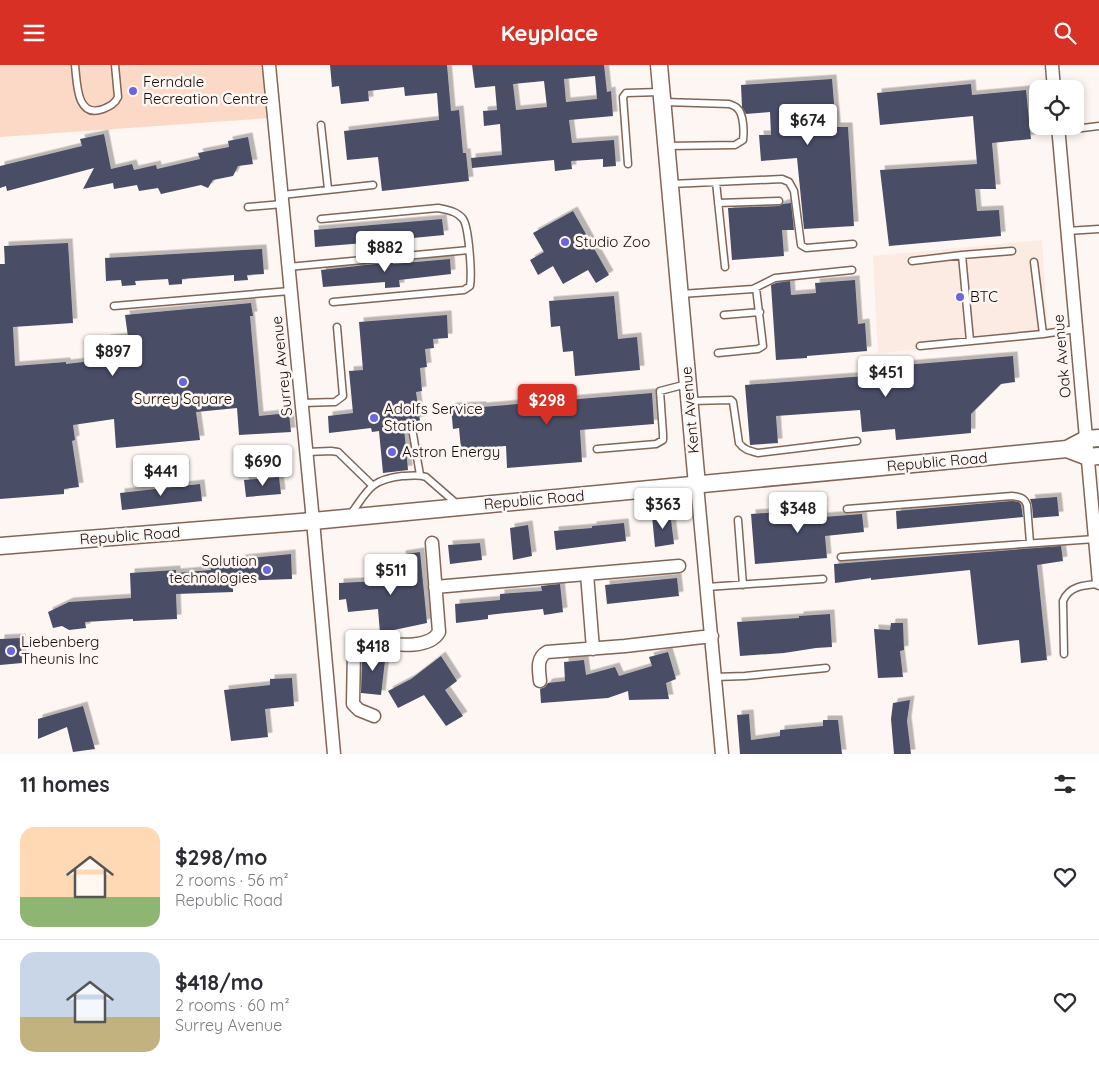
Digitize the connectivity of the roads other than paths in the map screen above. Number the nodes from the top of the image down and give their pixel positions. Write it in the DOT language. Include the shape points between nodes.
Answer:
graph roads {
  1 [pos="75,65"];
  2 [pos="115,65"];
  3 [pos="269,65"];
  4 [pos="659,65"];
  5 [pos="1052,65"];
  6 [pos="1053,80"];
  7 [pos="662,97"];
  8 [pos="321,125"];
  9 [pos="1099,126"];
  10 [pos="1084,127"];
  11 [pos="1059,135"];
  12 [pos="667,146"];
  13 [pos="628,164"];
  14 [pos="716,182"];
  15 [pos="670,184"];
  16 [pos="373,185"];
  17 [pos="328,189"];
  18 [pos="282,199"];
  19 [pos="778,201"];
  20 [pos="718,203"];
  21 [pos="248,207"];
  22 [pos="321,219"];
  23 [pos="1099,229"];
  24 [pos="1068,231"];
  25 [pos="853,244"];
  26 [pos="469,250"];
  27 [pos="1012,251"];
  28 [pos="962,255"];
  29 [pos="912,261"];
  30 [pos="1034,262"];
  31 [pos="288,267"];
  32 [pos="725,267"];
  33 [pos="852,270"];
  34 [pos="756,288"];
  35 [pos="290,291"];
  36 [pos="680,294"];
  37 [pos="334,302"];
  38 [pos="114,306"];
  39 [pos="760,312"];
  40 [pos="724,315"];
  41 [pos="338,327"];
  42 [pos="1076,329"];
  43 [pos="1043,334"];
  44 [pos="970,341"];
  45 [pos="920,346"];
  46 [pos="718,353"];
  47 [pos="688,383"];
  48 [pos="690,401"];
  49 [pos="302,403"];
  50 [pos="413,434"];
  51 [pos="1093,439"];
  52 [pos="857,441"];
  53 [pos="597,449"];
  54 [pos="1067,449"];
  55 [pos="307,452"];
  56 [pos="1094,457"];
  57 [pos="420,475"];
  58 [pos="372,485"];
  59 [pos="697,485"];
  60 [pos="460,507"];
  61 [pos="847,509"];
  62 [pos="347,518"];
  63 [pos="738,520"];
  64 [pos="314,521"];
  65 [pos="1095,539"];
  66 [pos="432,543"];
  67 [pos="1030,543"];
  68 [pos="0,546"];
  69 [pos="841,557"];
  70 [pos="679,566"];
  71 [pos="587,574"];
  72 [pos="823,579"];
  73 [pos="1099,583"];
  74 [pos="743,585"];
  75 [pos="435,587"];
  76 [pos="706,587"];
  77 [pos="712,636"];
  78 [pos="593,649"];
  79 [pos="1064,654"];
  80 [pos="826,668"];
  81 [pos="716,677"];
  82 [pos="540,681"];
  83 [pos="374,716"];
  84 [pos="334,754"];
  85 [pos="722,754"];
  1 -- 2 [label="lane" via="79,97 90,111 113,104 118,97"];
  3 -- 18 [label="street, Surrey Avenue"];
  4 -- 7 [label="main road, Kent Avenue"];
  5 -- 6 [label="street"];
  7 -- 12 [label="main road, Kent Avenue"];
  7 -- 12 [label="lane" via="729,104 741,113 744,134 743,140 735,145"];
  7 -- 13 [label="lane" via="626,93"];
  8 -- 17 [label="lane"];
  9 -- 10 [label="lane"];
  11 -- 24 [label="street, Oak Avenue"];
  12 -- 15 [label="main road, Kent Avenue"];
  14 -- 15 [label="lane"];
  14 -- 20 [label="lane"];
  14 -- 25 [label="lane" via="782,179 789,182 794,191 801,245 806,248"];
  15 -- 36 [label="main road, Kent Avenue"];
  16 -- 17 [label="lane"];
  17 -- 18 [label="lane"];
  18 -- 21 [label="lane"];
  18 -- 31 [label="street, Surrey Avenue"];
  19 -- 20 [label="lane"];
  20 -- 32 [label="lane"];
  22 -- 26 [label="lane" via="438,208 456,213 464,220"];
  23 -- 24 [label="lane"];
  24 -- 42 [label="street, Oak Avenue"];
  26 -- 31 [label="lane"];
  26 -- 37 [label="lane" via="471,279 464,290"];
  27 -- 28 [label="lane"];
  28 -- 29 [label="lane"];
  28 -- 44 [label="lane"];
  30 -- 43 [label="lane"];
  31 -- 35 [label="street, Surrey Avenue"];
  33 -- 34 [label="lane" via="776,278"];
  34 -- 36 [label="lane"];
  34 -- 39 [label="lane"];
  35 -- 38 [label="lane"];
  35 -- 49 [label="street, Surrey Avenue"];
  36 -- 47 [label="main road, Kent Avenue"];
  39 -- 40 [label="lane"];
  39 -- 46 [label="lane" via="763,346"];
  41 -- 49 [label="lane" via="343,396 336,402"];
  42 -- 43 [label="lane"];
  42 -- 51 [label="street, Oak Avenue"];
  43 -- 44 [label="lane"];
  44 -- 45 [label="lane"];
  47 -- 48 [label="main road, Kent Avenue"];
  47 -- 53 [label="lane" via="660,391 663,440 656,444"];
  48 -- 52 [label="lane" via="731,400 739,443 742,448 758,453"];
  48 -- 59 [label="main road, Kent Avenue"];
  49 -- 55 [label="street, Surrey Avenue"];
  50 -- 57 [label="lane"];
  51 -- 54 [label="main road, Republic Road"];
  51 -- 56 [label="street, Oak Avenue"];
  54 -- 56 [label="main road, Republic Road"];
  54 -- 59 [label="main road, Republic Road"];
  55 -- 58 [label="lane" via="338,452"];
  55 -- 64 [label="street, Surrey Avenue"];
  56 -- 65 [label="street, Oak Avenue"];
  57 -- 58 [label="lane" via="382,479"];
  57 -- 60 [label="lane" via="431,480"];
  58 -- 62 [label="lane"];
  59 -- 60 [label="main road, Republic Road"];
  59 -- 76 [label="street, Kent Avenue"];
  60 -- 62 [label="main road, Republic Road"];
  61 -- 67 [label="lane" via="1020,497 1027,505"];
  62 -- 64 [label="main road, Republic Road"];
  63 -- 74 [label="lane"];
  64 -- 68 [label="main road, Republic Road"];
  64 -- 84 [label="street, Surrey Avenue"];
  65 -- 67 [label="lane"];
  65 -- 73 [label="street, Oak Avenue"];
  66 -- 75 [label="street"];
  67 -- 69 [label="lane"];
  70 -- 71 [label="street"];
  71 -- 75 [label="street"];
  71 -- 78 [label="street"];
  72 -- 74 [label="lane"];
  73 -- 79 [label="lane" via="1081,585 1066,594 1063,601"];
  74 -- 76 [label="lane"];
  75 -- 83 [label="street" via="439,633 436,638 422,645 366,641 354,649 353,704"];
  76 -- 77 [label="street, Kent Avenue"];
  77 -- 78 [label="street"];
  77 -- 81 [label="street, Kent Avenue"];
  78 -- 82 [label="street" via="546,652 539,659"];
  80 -- 81 [label="lane"];
  81 -- 85 [label="street, Kent Avenue"];
}
